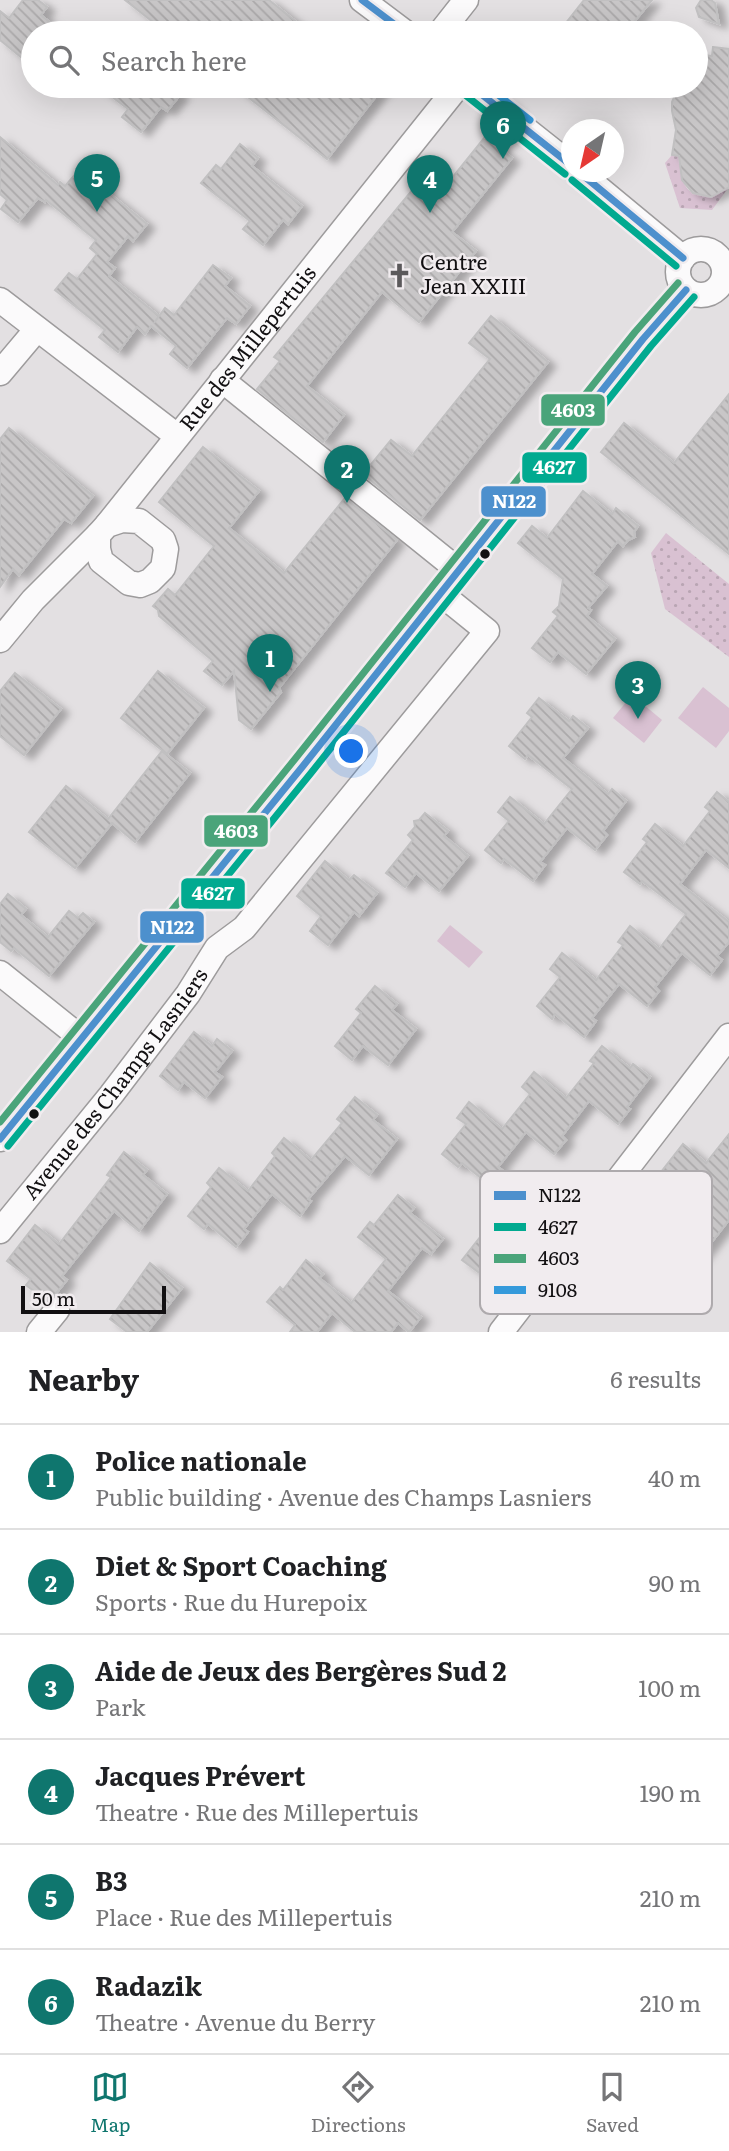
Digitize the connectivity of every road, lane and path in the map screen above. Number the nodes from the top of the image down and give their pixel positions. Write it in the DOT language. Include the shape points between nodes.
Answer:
graph roads {
  1 [pos="362,0"];
  2 [pos="466,0"];
  3 [pos="390,21"];
  4 [pos="449,21"];
  5 [pos="448,98"];
  6 [pos="486,98"];
  7 [pos="561,157"];
  8 [pos="591,182"];
  9 [pos="722,245"];
  10 [pos="683,258"];
  11 [pos="686,290"];
  12 [pos="724,290"];
  13 [pos="0,300"];
  14 [pos="37,329"];
  15 [pos="0,373"];
  16 [pos="222,380"];
  17 [pos="177,436"];
  18 [pos="458,570"];
  19 [pos="440,593"];
  20 [pos="0,640"];
  21 [pos="0,973"];
  22 [pos="729,1036"];
  23 [pos="81,1038"];
  24 [pos="0,1139"];
  25 [pos="625,1171"];
  26 [pos="0,1231"];
  27 [pos="57,1310"];
  28 [pos="515,1314"];
  29 [pos="40,1332"];
  30 [pos="501,1332"];
  1 -- 3 [label="street"];
  2 -- 4 [label="street"];
  5 -- 16 [label="street, Rue des Millepertuis"];
  6 -- 7 [label="street"];
  8 -- 10 [label="street"];
  9 -- 10 [label="street"];
  9 -- 12 [label="street"];
  10 -- 11 [label="street" via="678,274"];
  11 -- 12 [label="street" via="700,295"];
  11 -- 18 [label="street"];
  13 -- 14 [label="street, Rue des Millepertuis"];
  14 -- 15 [label="street"];
  14 -- 17 [label="street, Rue des Millepertuis"];
  16 -- 17 [label="street, Rue des Millepertuis"];
  16 -- 18 [label="street"];
  17 -- 20 [label="street" via="103,530"];
  18 -- 19 [label="street"];
  19 -- 23 [label="street"];
  19 -- 26 [label="street, Avenue des Champs Lasniers" via="487,631 244,928 217,948 111,1095"];
  21 -- 23 [label="street"];
  22 -- 25 [label="street"];
  23 -- 24 [label="street"];
  27 -- 29 [label="street"];
  28 -- 30 [label="street"];
}
